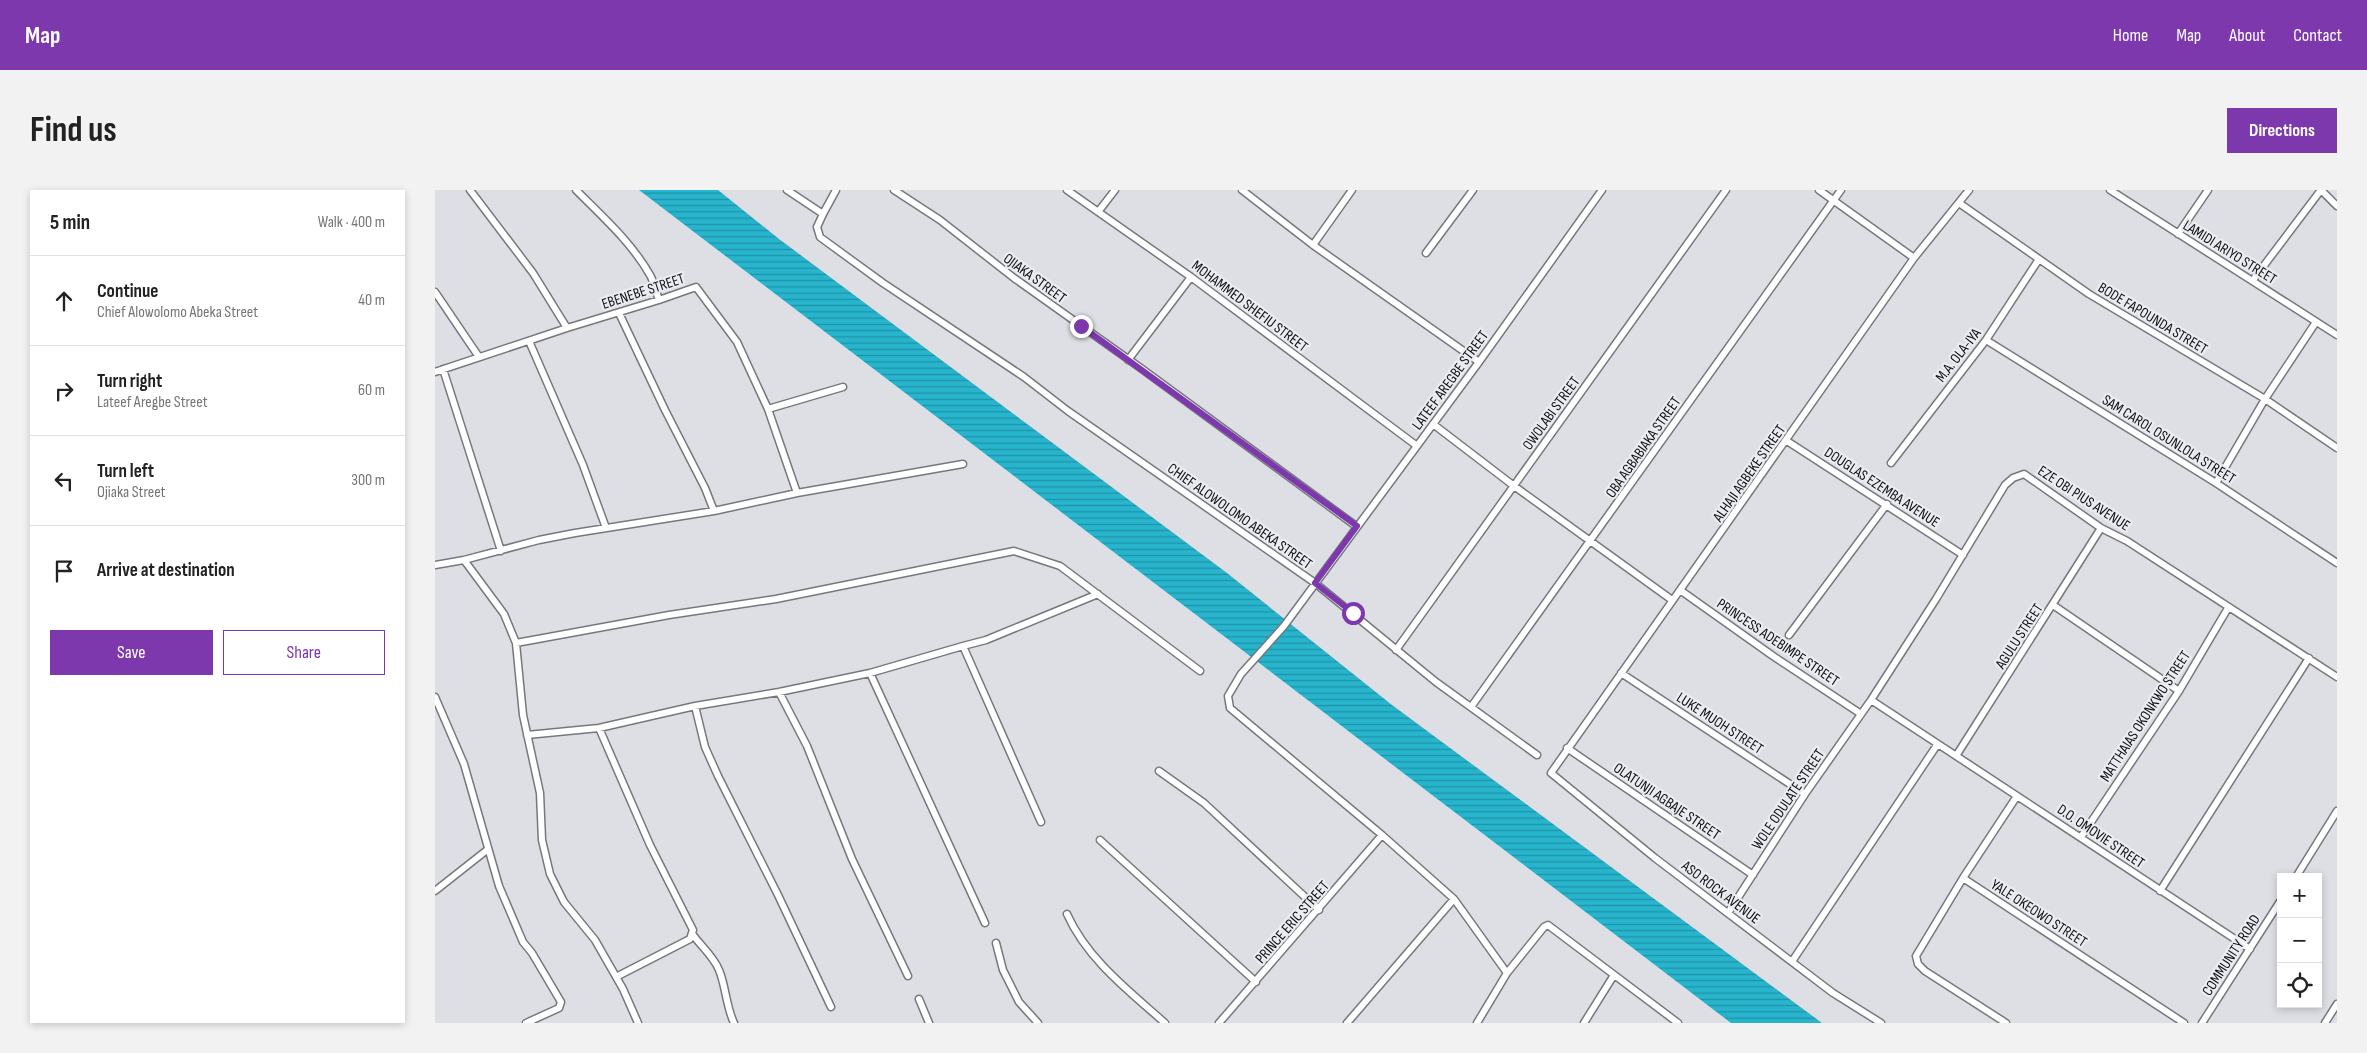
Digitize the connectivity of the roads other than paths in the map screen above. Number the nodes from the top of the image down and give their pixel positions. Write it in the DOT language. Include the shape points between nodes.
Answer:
graph roads {
  1 [pos="470,190"];
  2 [pos="576,190"];
  3 [pos="787,190"];
  4 [pos="836,190"];
  5 [pos="894,190"];
  6 [pos="1067,190"];
  7 [pos="1115,190"];
  8 [pos="1242,190"];
  9 [pos="1352,190"];
  10 [pos="1473,190"];
  11 [pos="1601,190"];
  12 [pos="1726,190"];
  13 [pos="1819,190"];
  14 [pos="1841,190"];
  15 [pos="1969,190"];
  16 [pos="2110,190"];
  17 [pos="2208,190"];
  18 [pos="2321,190"];
  19 [pos="1834,200"];
  20 [pos="1959,203"];
  21 [pos="2337,206"];
  22 [pos="1097,212"];
  23 [pos="823,214"];
  24 [pos="2178,234"];
  25 [pos="1313,245"];
  26 [pos="1426,253"];
  27 [pos="1914,258"];
  28 [pos="2039,259"];
  29 [pos="1191,277"];
  30 [pos="2253,280"];
  31 [pos="435,292"];
  32 [pos="659,300"];
  33 [pos="619,313"];
  34 [pos="2316,322"];
  35 [pos="567,328"];
  36 [pos="2337,335"];
  37 [pos="1986,340"];
  38 [pos="529,341"];
  39 [pos="479,357"];
  40 [pos="1129,360"];
  41 [pos="1479,362"];
  42 [pos="443,369"];
  43 [pos="435,372"];
  44 [pos="843,387"];
  45 [pos="2265,399"];
  46 [pos="768,409"];
  47 [pos="1433,424"];
  48 [pos="1787,441"];
  49 [pos="1417,446"];
  50 [pos="2337,448"];
  51 [pos="1891,463"];
  52 [pos="963,464"];
  53 [pos="2216,482"];
  54 [pos="1514,486"];
  55 [pos="797,493"];
  56 [pos="1887,504"];
  57 [pos="714,511"];
  58 [pos="1357,526"];
  59 [pos="606,528"];
  60 [pos="2101,528"];
  61 [pos="1591,541"];
  62 [pos="501,551"];
  63 [pos="1963,554"];
  64 [pos="464,560"];
  65 [pos="2337,563"];
  66 [pos="435,565"];
  67 [pos="1315,583"];
  68 [pos="1681,590"];
  69 [pos="1098,594"];
  70 [pos="1672,600"];
  71 [pos="2053,605"];
  72 [pos="2228,608"];
  73 [pos="1789,635"];
  74 [pos="516,642"];
  75 [pos="963,646"];
  76 [pos="1396,650"];
  77 [pos="2309,658"];
  78 [pos="1200,671"];
  79 [pos="870,673"];
  80 [pos="1621,673"];
  81 [pos="2337,677"];
  82 [pos="2179,691"];
  83 [pos="779,692"];
  84 [pos="435,697"];
  85 [pos="1871,700"];
  86 [pos="695,706"];
  87 [pos="1471,707"];
  88 [pos="1861,714"];
  89 [pos="443,720"];
  90 [pos="435,722"];
  91 [pos="599,728"];
  92 [pos="527,736"];
  93 [pos="1937,746"];
  94 [pos="1567,748"];
  95 [pos="1537,755"];
  96 [pos="1956,756"];
  97 [pos="1159,770"];
  98 [pos="1551,773"];
  99 [pos="1805,794"];
  100 [pos="2017,796"];
  101 [pos="2337,811"];
  102 [pos="1041,822"];
  103 [pos="1382,836"];
  104 [pos="2081,837"];
  105 [pos="1100,840"];
  106 [pos="487,850"];
  107 [pos="2298,873"];
  108 [pos="1753,875"];
  109 [pos="1963,878"];
  110 [pos="435,890"];
  111 [pos="2160,891"];
  112 [pos="1454,899"];
  113 [pos="2277,906"];
  114 [pos="1319,910"];
  115 [pos="1728,913"];
  116 [pos="1067,914"];
  117 [pos="985,923"];
  118 [pos="693,935"];
  119 [pos="996,943"];
  120 [pos="2250,949"];
  121 [pos="1793,960"];
  122 [pos="1507,973"];
  123 [pos="1614,975"];
  124 [pos="909,976"];
  125 [pos="616,977"];
  126 [pos="1256,982"];
  127 [pos="919,999"];
  128 [pos="2337,1004"];
  129 [pos="831,1006"];
  130 [pos="531,1022"];
  131 [pos="638,1023"];
  132 [pos="734,1023"];
  133 [pos="929,1023"];
  134 [pos="1038,1023"];
  135 [pos="1165,1023"];
  136 [pos="1219,1023"];
  137 [pos="1347,1023"];
  138 [pos="1477,1023"];
  139 [pos="1584,1023"];
  140 [pos="1678,1023"];
  141 [pos="1881,1023"];
  142 [pos="2006,1023"];
  143 [pos="2185,1023"];
  144 [pos="2202,1023"];
  145 [pos="2325,1023"];
  1 -- 35 [label="street" via="533,273"];
  2 -- 32 [label="street" via="638,257 651,276"];
  3 -- 23 [label="street"];
  4 -- 23 [label="street"];
  5 -- 40 [label="street, OJIAKA STREET"];
  6 -- 22 [label="street, MOHAMMED SHEFIU STREET"];
  7 -- 22 [label="street"];
  8 -- 25 [label="street"];
  9 -- 25 [label="street"];
  10 -- 26 [label="street"];
  11 -- 41 [label="street, LATEEF AREGBE STREET"];
  12 -- 54 [label="street, OWOLABI STREET"];
  13 -- 19 [label="street"];
  14 -- 19 [label="street, OBA AGBABIAKA STREET"];
  15 -- 20 [label="street, ALHAJI AGBEKE STREET"];
  16 -- 24 [label="street, LAMIDI ARIYO STREET"];
  17 -- 24 [label="street"];
  18 -- 21 [label="street"];
  18 -- 30 [label="street"];
  19 -- 27 [label="street"];
  19 -- 61 [label="street, OBA AGBABIAKA STREET"];
  20 -- 27 [label="street, ALHAJI AGBEKE STREET"];
  20 -- 28 [label="street, BODE FAPOUNDA STREET"];
  22 -- 29 [label="street, MOHAMMED SHEFIU STREET"];
  23 -- 67 [label="street, CHIEF ALOWOLOMO ABEKA STREET" via="817,228 821,237"];
  24 -- 30 [label="street, LAMIDI ARIYO STREET"];
  25 -- 41 [label="street"];
  27 -- 48 [label="street, ALHAJI AGBEKE STREET"];
  28 -- 37 [label="street, M.A. OLA-IYA"];
  28 -- 45 [label="street, BODE FAPOUNDA STREET" via="2115,310"];
  29 -- 40 [label="street"];
  29 -- 49 [label="street, MOHAMMED SHEFIU STREET"];
  30 -- 34 [label="street, LAMIDI ARIYO STREET"];
  31 -- 39 [label="street"];
  32 -- 33 [label="street, EBENEBE STREET"];
  32 -- 46 [label="street, EBENEBE STREET" via="696,287 737,342"];
  33 -- 35 [label="street, EBENEBE STREET"];
  33 -- 57 [label="street"];
  34 -- 36 [label="street, LAMIDI ARIYO STREET"];
  34 -- 45 [label="street"];
  35 -- 38 [label="street, EBENEBE STREET"];
  37 -- 51 [label="street, M.A. OLA-IYA"];
  37 -- 53 [label="street, SAM CAROL OSUNLOLA STREET"];
  38 -- 39 [label="street, EBENEBE STREET"];
  38 -- 59 [label="street" via="583,465"];
  39 -- 42 [label="street, EBENEBE STREET"];
  40 -- 58 [label="street, OJIAKA STREET"];
  41 -- 47 [label="street, LATEEF AREGBE STREET"];
  42 -- 43 [label="street, EBENEBE STREET"];
  42 -- 62 [label="street"];
  44 -- 46 [label="street"];
  45 -- 50 [label="street, BODE FAPOUNDA STREET"];
  45 -- 53 [label="street"];
  46 -- 55 [label="street, EBENEBE STREET"];
  47 -- 49 [label="street, LATEEF AREGBE STREET"];
  47 -- 54 [label="street"];
  48 -- 56 [label="street, DOUGLAS EZEMBA AVENUE"];
  48 -- 68 [label="street, ALHAJI AGBEKE STREET"];
  49 -- 58 [label="street, LATEEF AREGBE STREET"];
  52 -- 55 [label="street"];
  53 -- 65 [label="street, SAM CAROL OSUNLOLA STREET"];
  54 -- 61 [label="street"];
  54 -- 76 [label="street, OWOLABI STREET"];
  55 -- 57 [label="street"];
  56 -- 63 [label="street, DOUGLAS EZEMBA AVENUE"];
  56 -- 73 [label="street"];
  57 -- 59 [label="street"];
  58 -- 67 [label="street, LATEEF AREGBE STREET"];
  59 -- 62 [label="street" via="539,540"];
  60 -- 63 [label="street, EZE OBI PIUS AVENUE" via="2024,474 2005,485"];
  60 -- 71 [label="street, AGULU STREET"];
  60 -- 72 [label="street, EZE OBI PIUS AVENUE"];
  61 -- 70 [label="street"];
  61 -- 87 [label="street, OBA AGBABIAKA STREET"];
  62 -- 64 [label="street"];
  63 -- 85 [label="street, EZE OBI PIUS AVENUE"];
  64 -- 66 [label="street"];
  64 -- 74 [label="street" via="504,614"];
  67 -- 76 [label="street, CHIEF ALOWOLOMO ABEKA STREET"];
  67 -- 103 [label="street, LATEEF AREGBE STREET" via="1284,626 1241,674 1228,696 1230,708"];
  68 -- 70 [label="street, ALHAJI AGBEKE STREET"];
  68 -- 88 [label="street, PRINCESS ADEBIMPE STREET"];
  69 -- 74 [label="street" via="1060,566 1015,551 776,599"];
  69 -- 75 [label="street" via="987,640"];
  69 -- 78 [label="street"];
  70 -- 80 [label="street, ALHAJI AGBEKE STREET"];
  71 -- 82 [label="street"];
  71 -- 96 [label="street, AGULU STREET"];
  72 -- 77 [label="street, EZE OBI PIUS AVENUE"];
  72 -- 82 [label="street, MATTHAIAS OKONKWO STREET"];
  74 -- 92 [label="street"];
  75 -- 79 [label="street"];
  75 -- 102 [label="street"];
  76 -- 87 [label="street, CHIEF ALOWOLOMO ABEKA STREET"];
  77 -- 81 [label="street, EZE OBI PIUS AVENUE"];
  77 -- 111 [label="street"];
  79 -- 83 [label="street"];
  79 -- 117 [label="street"];
  80 -- 94 [label="street, ALHAJI AGBEKE STREET"];
  80 -- 99 [label="street, LUKE MUOH STREET"];
  82 -- 104 [label="street, MATTHAIAS OKONKWO STREET"];
  83 -- 86 [label="street"];
  83 -- 124 [label="street" via="807,746 852,859"];
  84 -- 89 [label="street"];
  85 -- 88 [label="street, WOLE ODULATE STREET"];
  85 -- 93 [label="street, D.O. OMOVIE STREET"];
  86 -- 91 [label="street"];
  86 -- 129 [label="street" via="705,747"];
  87 -- 95 [label="street, CHIEF ALOWOLOMO ABEKA STREET"];
  88 -- 99 [label="street, WOLE ODULATE STREET"];
  89 -- 90 [label="street"];
  89 -- 106 [label="street" via="464,764"];
  91 -- 92 [label="street"];
  91 -- 118 [label="street"];
  92 -- 125 [label="street" via="540,793 542,840 550,874 564,902 595,940"];
  93 -- 96 [label="street, D.O. OMOVIE STREET"];
  93 -- 121 [label="street"];
  94 -- 98 [label="street, ALHAJI AGBEKE STREET"];
  94 -- 108 [label="street, OLATUNJI AGBAJE STREET"];
  96 -- 100 [label="street, D.O. OMOVIE STREET"];
  97 -- 114 [label="street" via="1204,802"];
  98 -- 115 [label="street, ASO ROCK AVENUE"];
  99 -- 108 [label="street, WOLE ODULATE STREET"];
  100 -- 104 [label="street, D.O. OMOVIE STREET"];
  100 -- 109 [label="street"];
  101 -- 107 [label="street"];
  103 -- 112 [label="street, LATEEF AREGBE STREET"];
  103 -- 114 [label="street, PRINCE ERIC STREET"];
  104 -- 111 [label="street, D.O. OMOVIE STREET"];
  105 -- 126 [label="street"];
  106 -- 110 [label="street"];
  106 -- 130 [label="street" via="523,942 561,1002 559,1008"];
  108 -- 115 [label="street, WOLE ODULATE STREET"];
  109 -- 142 [label="street" via="1916,956 1918,964"];
  109 -- 143 [label="street, YALE OKEOWO STREET"];
  111 -- 120 [label="street, D.O. OMOVIE STREET"];
  112 -- 122 [label="street, LATEEF AREGBE STREET"];
  112 -- 137 [label="street"];
  113 -- 120 [label="street, COMMUNITY ROAD"];
  114 -- 126 [label="street, PRINCE ERIC STREET"];
  115 -- 121 [label="street, ASO ROCK AVENUE"];
  116 -- 135 [label="street" via="1075,932 1109,972"];
  118 -- 125 [label="street"];
  118 -- 132 [label="street" via="718,968"];
  119 -- 134 [label="street" via="1003,970 1019,1002"];
  120 -- 144 [label="street, COMMUNITY ROAD"];
  121 -- 141 [label="street, ASO ROCK AVENUE" via="1833,993"];
  122 -- 123 [label="street" via="1548,925"];
  122 -- 138 [label="street"];
  123 -- 139 [label="street"];
  123 -- 140 [label="street"];
  125 -- 131 [label="street"];
  126 -- 136 [label="street, PRINCE ERIC STREET"];
  127 -- 133 [label="street"];
  128 -- 145 [label="street"];
}
